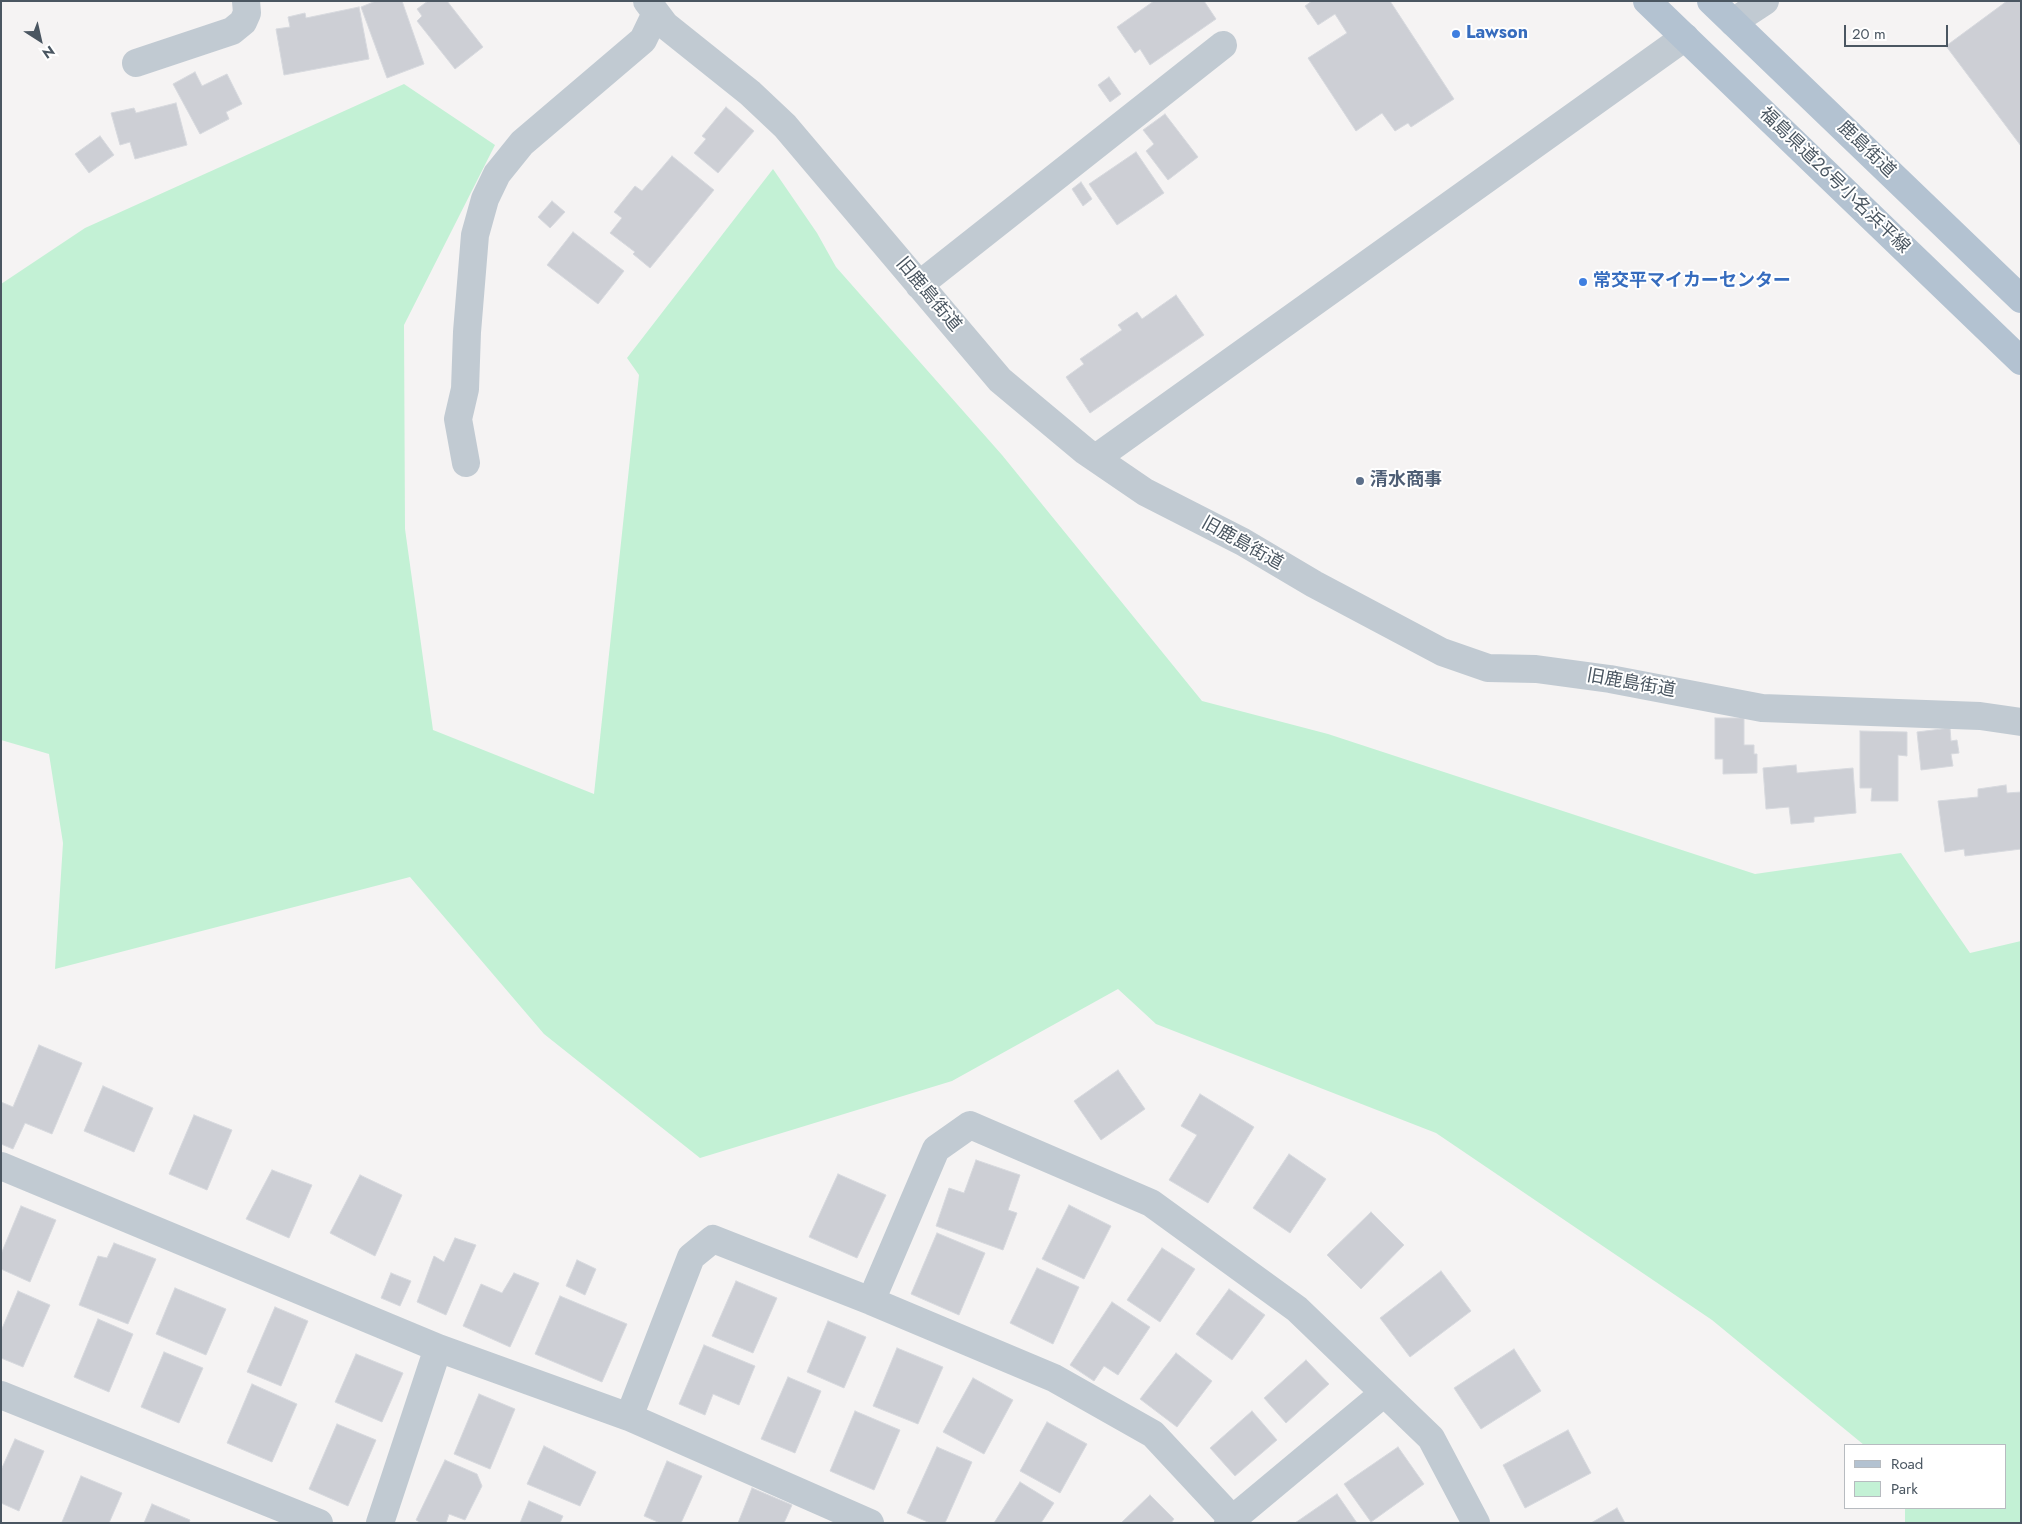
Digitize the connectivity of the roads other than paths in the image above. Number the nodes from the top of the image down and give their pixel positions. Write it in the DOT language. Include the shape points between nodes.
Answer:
graph roads {
  1 [pos="246,1"];
  2 [pos="1647,1"];
  3 [pos="1711,1"];
  4 [pos="1765,1"];
  5 [pos="652,7"];
  6 [pos="1732,22"];
  7 [pos="1685,37"];
  8 [pos="1223,45"];
  9 [pos="136,63"];
  10 [pos="919,285"];
  11 [pos="2021,300"];
  12 [pos="2021,361"];
  13 [pos="1096,458"];
  14 [pos="466,463"];
  15 [pos="2021,722"];
  16 [pos="1,1166"];
  17 [pos="872,1301"];
  18 [pos="438,1348"];
  19 [pos="1384,1393"];
  20 [pos="1,1395"];
  21 [pos="629,1417"];
  22 [pos="1232,1521"];
  23 [pos="319,1523"];
  24 [pos="380,1523"];
  25 [pos="870,1523"];
  26 [pos="1476,1523"];
  1 -- 9 [label="street" via="247,13 232,31"];
  2 -- 7 [label="main road, 福島県道26号小名浜平線"];
  3 -- 6 [label="main road, 鹿島街道"];
  4 -- 6 [label="street"];
  5 -- 10 [label="street, 旧鹿島街道" via="665,25 750,93 785,126"];
  5 -- 14 [label="street" via="643,40 522,144 497,174 485,199 475,235 465,389 458,420"];
  6 -- 11 [label="main road, 鹿島街道"];
  7 -- 12 [label="main road, 福島県道26号小名浜平線"];
  7 -- 13 [label="street"];
  8 -- 10 [label="street"];
  10 -- 13 [label="street, 旧鹿島街道" via="1000,380"];
  13 -- 15 [label="street, 旧鹿島街道" via="1145,492 1243,542 1331,593 1442,652 1488,668 1536,669 1610,679 1762,708 1980,716"];
  16 -- 18 [label="street"];
  17 -- 19 [label="street" via="936,1149 970,1125 1151,1203 1297,1309"];
  17 -- 21 [label="street" via="713,1239 691,1257"];
  17 -- 22 [label="street" via="1054,1378 1153,1434"];
  18 -- 21 [label="street"];
  18 -- 24 [label="street"];
  19 -- 22 [label="street"];
  19 -- 26 [label="street" via="1431,1438"];
  20 -- 23 [label="street"];
  21 -- 25 [label="street"];
}
